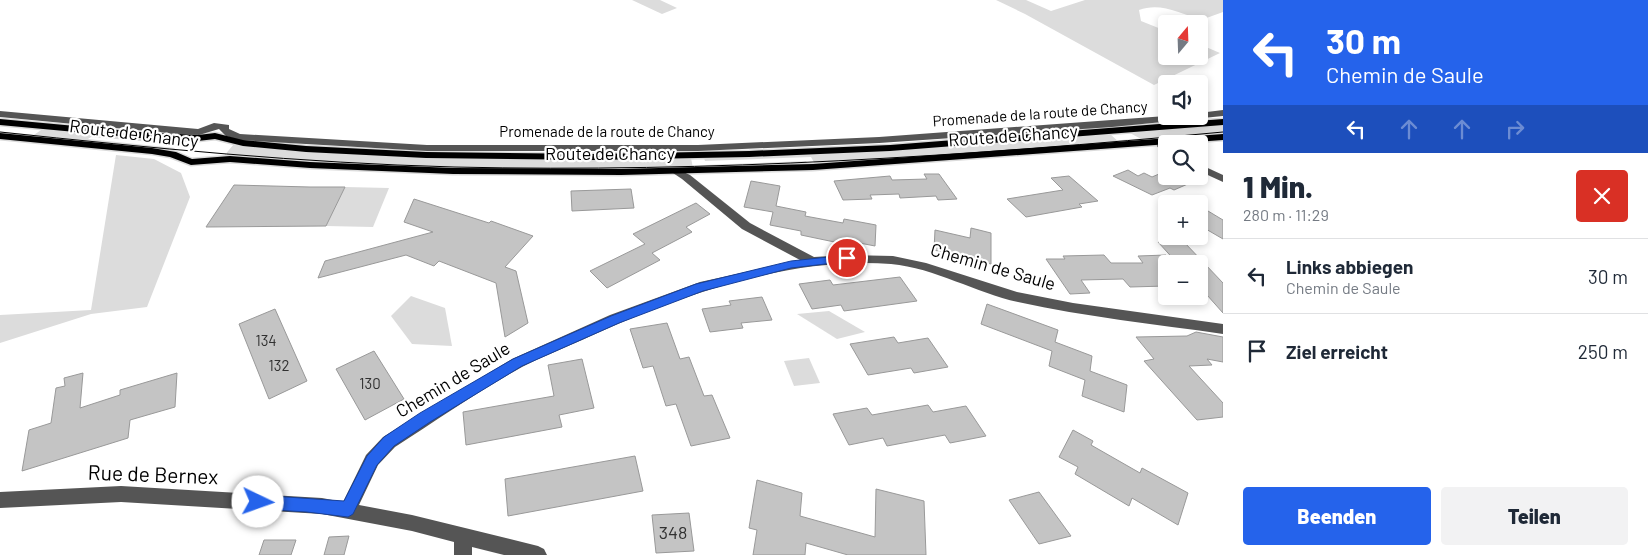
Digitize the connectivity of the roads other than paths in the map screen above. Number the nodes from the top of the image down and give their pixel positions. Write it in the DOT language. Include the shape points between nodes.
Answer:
graph roads {
  1 [pos="0,114"];
  2 [pos="1223,114"];
  3 [pos="0,122"];
  4 [pos="1223,122"];
  5 [pos="0,136"];
  6 [pos="1223,136"];
  7 [pos="198,138"];
  8 [pos="1208,139"];
  9 [pos="226,140"];
  10 [pos="1158,146"];
  11 [pos="178,156"];
  12 [pos="206,160"];
  13 [pos="675,171"];
  14 [pos="1208,172"];
  15 [pos="1223,179"];
  16 [pos="812,261"];
  17 [pos="1223,329"];
  18 [pos="0,500"];
  19 [pos="348,509"];
  20 [pos="463,535"];
  21 [pos="463,555"];
  22 [pos="538,555"];
  1 -- 2 [label="street, Promenade de la route de Chancy" via="179,131 199,132 219,126 239,137 314,142 427,148 595,149 888,140"];
  3 -- 7 [label="main road, Route de Chancy" via="140,136"];
  4 -- 9 [label="main road, Route de Chancy" via="917,146 674,156 419,154 298,148"];
  5 -- 11 [label="main road, Route de Chancy"];
  6 -- 8 [label="main road, Route de Chancy"];
  7 -- 9 [label="main road, Route de Chancy" via="215,136"];
  7 -- 11 [label="main road" via="183,146"];
  9 -- 12 [label="main road" via="225,149"];
  10 -- 13 [label="main road, Route de Chancy" via="903,162"];
  11 -- 12 [label="main road, Route de Chancy" via="191,162"];
  12 -- 13 [label="main road, Route de Chancy" via="242,159 453,171"];
  13 -- 16 [label="street" via="746,226"];
  14 -- 15 [label="street"];
  16 -- 17 [label="street, Chemin de Saule" via="847,258 900,261 1016,297"];
  16 -- 19 [label="street, Chemin de Saule" via="700,287 615,319 517,363 389,442 372,460"];
  18 -- 19 [label="street, Rue de Bernex" via="121,494"];
  19 -- 20 [label="street, Rue de Bernex"];
  20 -- 21 [label="street"];
  20 -- 22 [label="street, Rue de Bernex"];
}
